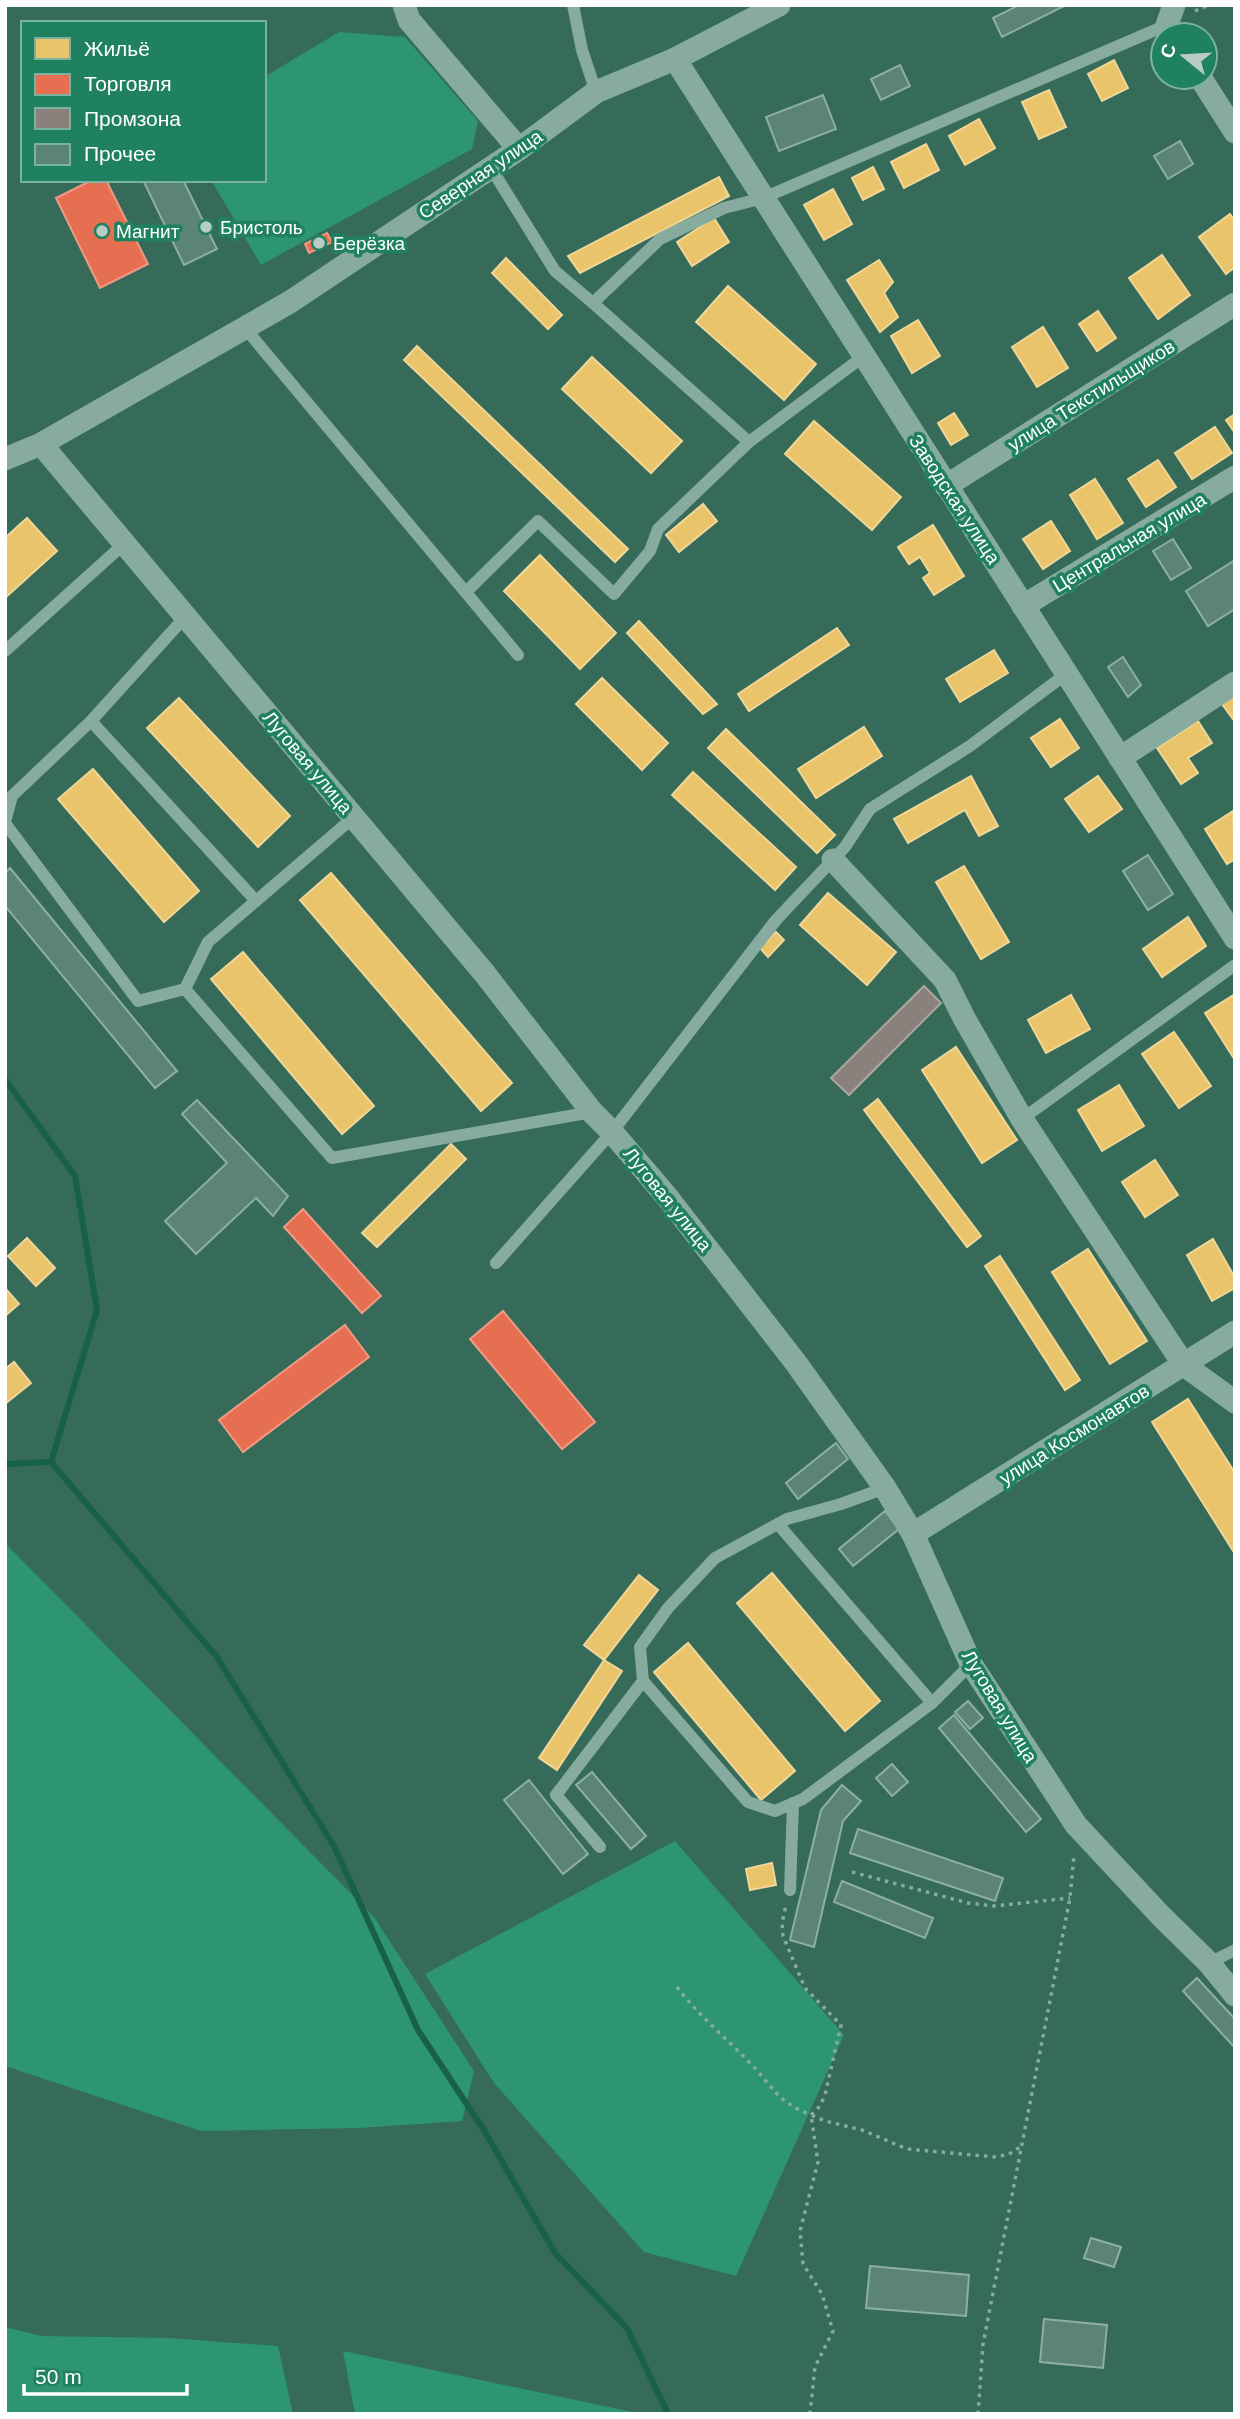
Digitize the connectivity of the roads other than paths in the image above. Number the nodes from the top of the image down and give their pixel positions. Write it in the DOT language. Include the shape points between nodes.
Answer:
graph roads {
  1 [pos="404,5"];
  2 [pos="573,5"];
  3 [pos="779,5"];
  4 [pos="1149,32"];
  5 [pos="675,59"];
  6 [pos="1209,91"];
  7 [pos="596,92"];
  8 [pos="1235,132"];
  9 [pos="519,149"];
  10 [pos="491,168"];
  11 [pos="763,198"];
  12 [pos="593,303"];
  13 [pos="1235,304"];
  14 [pos="245,328"];
  15 [pos="864,356"];
  16 [pos="749,442"];
  17 [pos="41,444"];
  18 [pos="5,459"];
  19 [pos="1235,477"];
  20 [pos="946,485"];
  21 [pos="125,542"];
  22 [pos="466,592"];
  23 [pos="1023,606"];
  24 [pos="186,616"];
  25 [pos="5,651"];
  26 [pos="518,655"];
  27 [pos="1066,674"];
  28 [pos="1235,683"];
  29 [pos="91,721"];
  30 [pos="1121,758"];
  31 [pos="354,817"];
  32 [pos="5,823"];
  33 [pos="834,860"];
  34 [pos="256,901"];
  35 [pos="1235,938"];
  36 [pos="1235,965"];
  37 [pos="185,989"];
  38 [pos="592,1112"];
  39 [pos="1022,1119"];
  40 [pos="612,1132"];
  41 [pos="496,1263"];
  42 [pos="1235,1332"];
  43 [pos="1184,1365"];
  44 [pos="1235,1402"];
  45 [pos="886,1488"];
  46 [pos="778,1524"];
  47 [pos="914,1534"];
  48 [pos="971,1664"];
  49 [pos="643,1681"];
  50 [pos="932,1703"];
  51 [pos="793,1803"];
  52 [pos="600,1847"];
  53 [pos="790,1890"];
  54 [pos="1235,1950"];
  55 [pos="1209,1964"];
  56 [pos="1235,1994"];
  1 -- 9 [label="street" via="409,20"];
  2 -- 7 [label="lane"];
  3 -- 5 [label="street, Северная улица"];
  4 -- 11 [label="lane"];
  5 -- 7 [label="street, Северная улица"];
  5 -- 11 [label="street, Заводская улица"];
  6 -- 8 [label="street"];
  7 -- 9 [label="street, Северная улица"];
  9 -- 10 [label="street, Северная улица"];
  10 -- 12 [label="lane" via="555,271"];
  10 -- 14 [label="street, Северная улица"];
  11 -- 12 [label="lane" via="724,208 660,239"];
  11 -- 15 [label="street, Заводская улица"];
  12 -- 16 [label="lane"];
  13 -- 20 [label="street, улица Текстильщиков"];
  14 -- 17 [label="street, Северная улица"];
  14 -- 22 [label="lane"];
  15 -- 16 [label="lane"];
  15 -- 20 [label="street, Заводская улица"];
  16 -- 22 [label="lane" via="658,529 650,551 614,594 538,521"];
  17 -- 18 [label="street, Северная улица"];
  17 -- 21 [label="street, Луговая улица"];
  19 -- 23 [label="street, Центральная улица"];
  20 -- 23 [label="street, Заводская улица"];
  21 -- 24 [label="street, Луговая улица"];
  21 -- 25 [label="lane"];
  22 -- 26 [label="lane"];
  23 -- 27 [label="street, Заводская улица"];
  24 -- 29 [label="lane"];
  24 -- 31 [label="street, Луговая улица"];
  27 -- 30 [label="street, Заводская улица"];
  27 -- 33 [label="lane" via="970,746 870,809"];
  28 -- 30 [label="street"];
  29 -- 32 [label="lane" via="12,796"];
  29 -- 34 [label="lane"];
  30 -- 35 [label="street, Заводская улица"];
  31 -- 34 [label="lane"];
  31 -- 38 [label="street, Луговая улица"];
  32 -- 37 [label="lane" via="138,1001"];
  33 -- 39 [label="street" via="946,980"];
  33 -- 40 [label="lane" via="776,920"];
  34 -- 37 [label="lane" via="208,942"];
  36 -- 39 [label="lane"];
  37 -- 38 [label="lane" via="332,1158"];
  38 -- 40 [label="street, Луговая улица"];
  39 -- 43 [label="street"];
  40 -- 41 [label="lane"];
  40 -- 45 [label="street, Луговая улица" via="796,1363"];
  42 -- 43 [label="street, улица Космонавтов"];
  43 -- 44 [label="street"];
  43 -- 47 [label="street, улица Космонавтов"];
  45 -- 46 [label="lane"];
  45 -- 47 [label="street, Луговая улица"];
  46 -- 49 [label="lane" via="715,1559 668,1608 640,1647"];
  46 -- 50 [label="lane"];
  47 -- 48 [label="street, Луговая улица"];
  48 -- 50 [label="lane"];
  48 -- 55 [label="street, Луговая улица" via="1076,1825"];
  49 -- 51 [label="lane" via="748,1802 775,1811"];
  49 -- 52 [label="lane" via="556,1795"];
  50 -- 51 [label="lane"];
  51 -- 53 [label="lane"];
  54 -- 55 [label="lane"];
  55 -- 56 [label="street, Луговая улица"];
}
